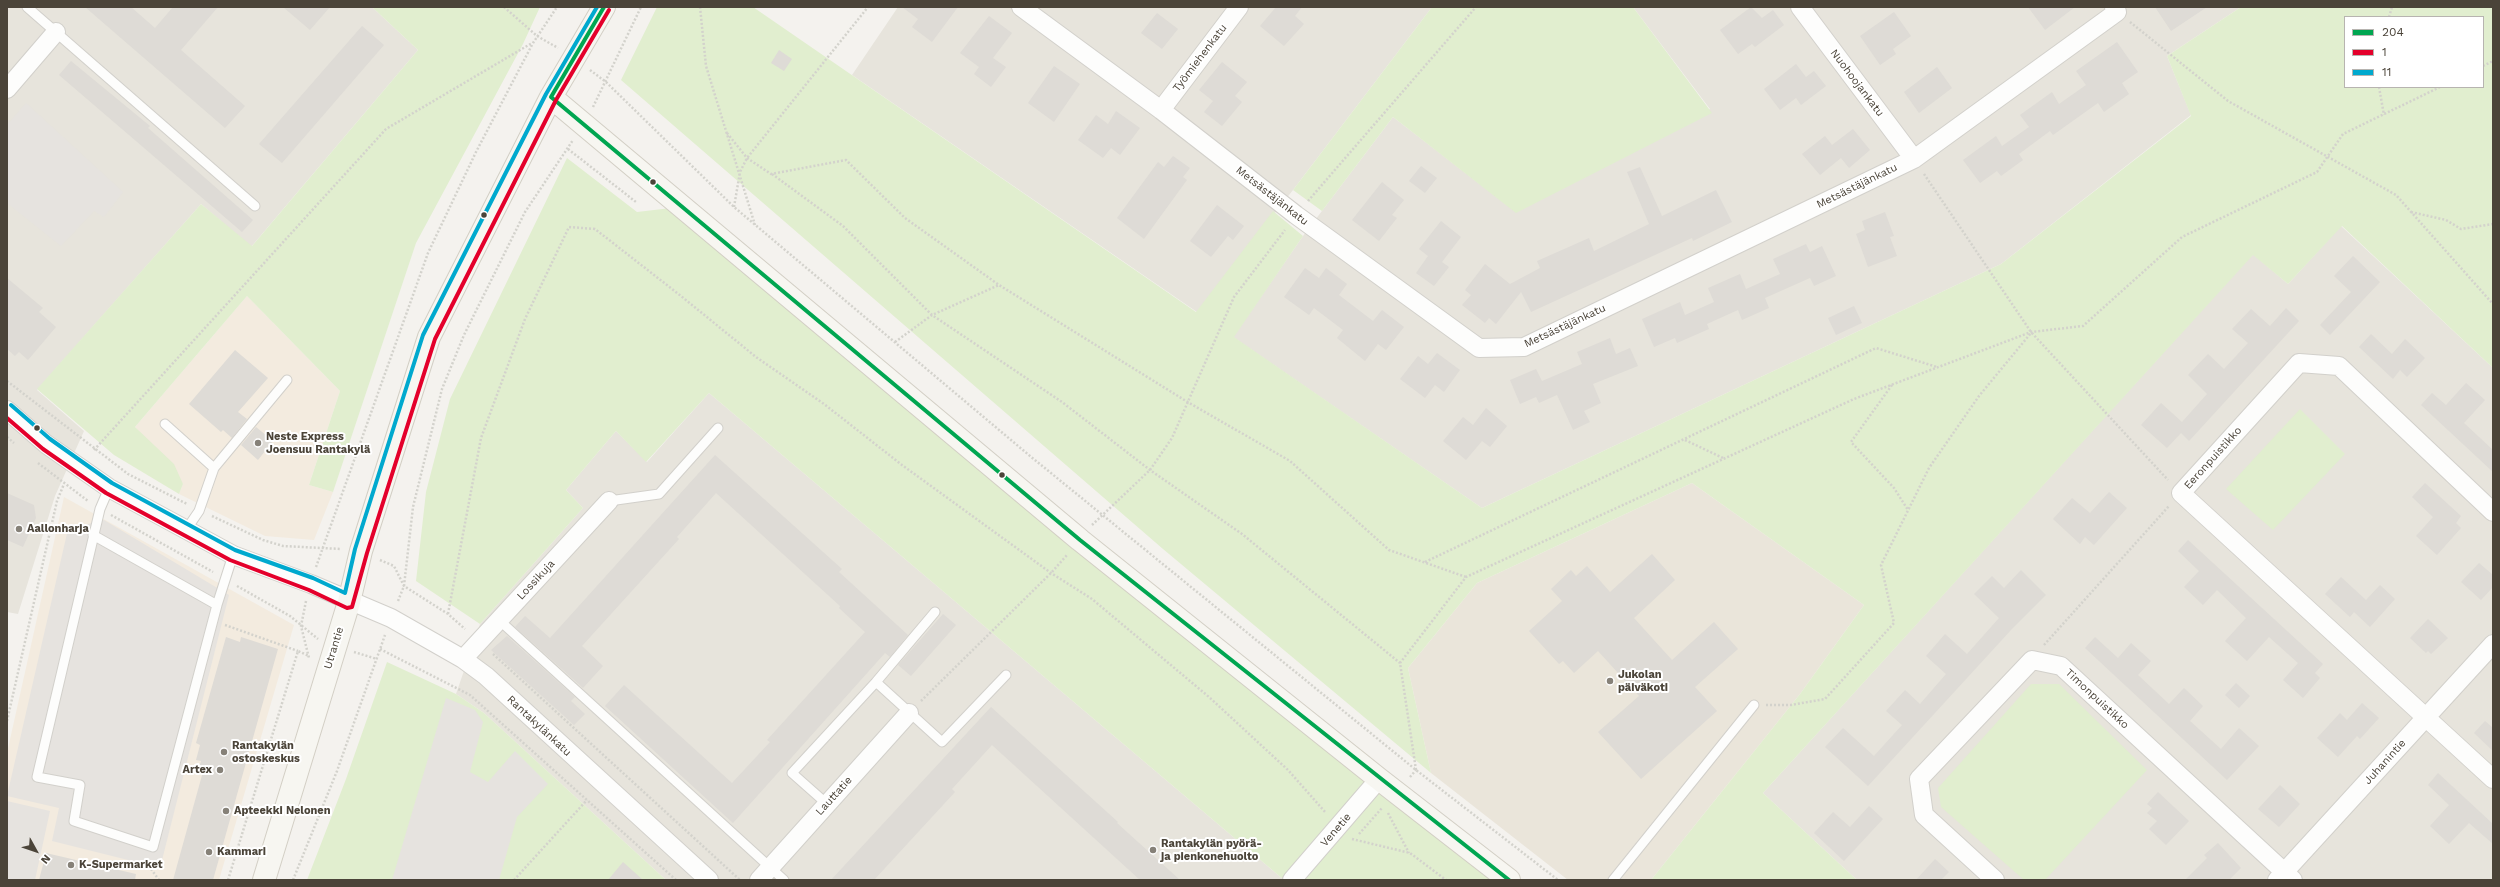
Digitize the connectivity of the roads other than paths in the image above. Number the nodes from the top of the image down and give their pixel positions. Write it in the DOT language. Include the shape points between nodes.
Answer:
graph roads {
  1 [pos="27,7"];
  2 [pos="604,7"];
  3 [pos="1021,7"];
  4 [pos="1239,7"];
  5 [pos="1800,7"];
  6 [pos="2116,10"];
  7 [pos="56,32"];
  8 [pos="7,89"];
  9 [pos="551,97"];
  10 [pos="1161,110"];
  11 [pos="1914,158"];
  12 [pos="255,206"];
  13 [pos="287,380"];
  14 [pos="7,410"];
  15 [pos="165,424"];
  16 [pos="718,428"];
  17 [pos="214,468"];
  18 [pos="109,488"];
  19 [pos="609,501"];
  20 [pos="2493,512"];
  21 [pos="186,530"];
  22 [pos="94,535"];
  23 [pos="233,555"];
  24 [pos="349,602"];
  25 [pos="217,605"];
  26 [pos="935,612"];
  27 [pos="499,620"];
  28 [pos="2493,644"];
  29 [pos="463,659"];
  30 [pos="1006,674"];
  31 [pos="876,682"];
  32 [pos="1754,705"];
  33 [pos="909,713"];
  34 [pos="2426,717"];
  35 [pos="2493,779"];
  36 [pos="1386,792"];
  37 [pos="827,804"];
  38 [pos="765,874"];
  39 [pos="2285,877"];
  40 [pos="264,880"];
  41 [pos="709,880"];
  42 [pos="784,880"];
  43 [pos="1292,880"];
  44 [pos="1509,880"];
  45 [pos="1613,880"];
  46 [pos="1995,880"];
  1 -- 7 [label="lane"];
  2 -- 9 [label="main road, Utrantie"];
  3 -- 10 [label="street, Metsästäjänkatu"];
  4 -- 10 [label="street, Työmiehenkatu"];
  5 -- 11 [label="street, Nuohoojankatu"];
  6 -- 11 [label="street, Metsästäjänkatu"];
  7 -- 8 [label="street"];
  7 -- 12 [label="lane"];
  9 -- 24 [label="main road, Utrantie" via="429,337 361,551"];
  9 -- 36 [label="main road" via="1080,540"];
  10 -- 11 [label="street, Metsästäjänkatu" via="1296,215 1479,348 1524,347"];
  13 -- 17 [label="lane"];
  14 -- 18 [label="street, Rantakylänkatu" via="46,444"];
  15 -- 17 [label="lane"];
  16 -- 19 [label="lane" via="659,494"];
  17 -- 21 [label="lane" via="199,510"];
  18 -- 21 [label="street, Rantakylänkatu"];
  18 -- 22 [label="lane" via="100,509"];
  19 -- 27 [label="street, Lossikuja"];
  20 -- 34 [label="street, Eeronpuistikko" via="2339,366 2299,363 2181,494"];
  21 -- 23 [label="street, Rantakylänkatu"];
  22 -- 25 [label="lane"];
  22 -- 25 [label="lane" via="37,777 80,785 74,821 153,847"];
  23 -- 24 [label="street, Rantakylänkatu" via="311,584"];
  23 -- 25 [label="lane"];
  24 -- 29 [label="street, Rantakylänkatu" via="391,618"];
  24 -- 40 [label="main road, Utrantie"];
  26 -- 31 [label="lane"];
  27 -- 29 [label="street, Lossikuja"];
  27 -- 38 [label="lane"];
  28 -- 34 [label="street, Juhanintie"];
  29 -- 41 [label="street, Rantakylänkatu" via="486,676"];
  30 -- 33 [label="lane" via="942,742"];
  31 -- 33 [label="lane"];
  31 -- 37 [label="lane" via="792,773"];
  32 -- 45 [label="lane"];
  33 -- 37 [label="street, Lauttatie"];
  34 -- 35 [label="street, Eeronpuistikko"];
  34 -- 39 [label="street, Juhanintie"];
  36 -- 43 [label="street, Venetie" via="1339,827"];
  36 -- 44 [label="main road"];
  37 -- 38 [label="street, Lauttatie"];
  38 -- 42 [label="lane"];
  39 -- 46 [label="street, Timonpuistikko" via="2061,666 2032,660 1919,779 1924,816"];
}
